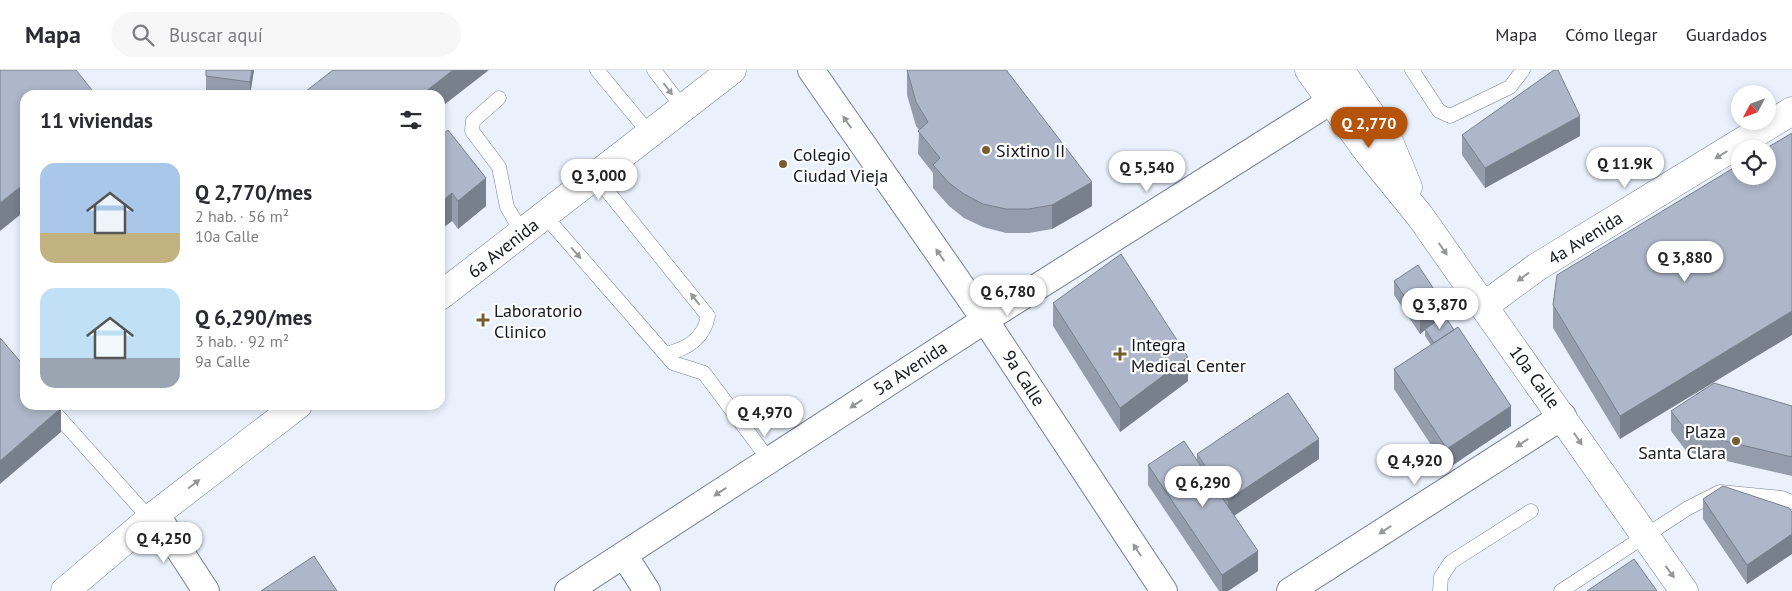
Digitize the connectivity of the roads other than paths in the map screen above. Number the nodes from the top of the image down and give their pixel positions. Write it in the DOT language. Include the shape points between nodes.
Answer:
graph roads {
  1 [pos="597,70"];
  2 [pos="654,70"];
  3 [pos="732,70"];
  4 [pos="811,70"];
  5 [pos="1309,70"];
  6 [pos="1340,70"];
  7 [pos="1412,70"];
  8 [pos="1523,70"];
  9 [pos="499,98"];
  10 [pos="1331,101"];
  11 [pos="683,108"];
  12 [pos="1792,111"];
  13 [pos="650,134"];
  14 [pos="596,177"];
  15 [pos="545,216"];
  16 [pos="1420,216"];
  17 [pos="523,234"];
  18 [pos="445,292"];
  19 [pos="1484,306"];
  20 [pos="985,320"];
  21 [pos="665,354"];
  22 [pos="53,410"];
  23 [pos="292,410"];
  24 [pos="1563,416"];
  25 [pos="769,460"];
  26 [pos="1792,502"];
  27 [pos="1531,511"];
  28 [pos="153,517"];
  29 [pos="1645,538"];
  30 [pos="624,555"];
  31 [pos="66,591"];
  32 [pos="206,591"];
  33 [pos="568,591"];
  34 [pos="647,591"];
  35 [pos="1164,591"];
  36 [pos="1290,591"];
  37 [pos="1440,591"];
  38 [pos="1561,591"];
  39 [pos="1684,591"];
  1 -- 13 [label="lane"];
  2 -- 11 [label="lane, one-way"];
  3 -- 11 [label="main road, 6a Avenida"];
  20 -- 4 [label="street, 9a Calle, one-way"];
  5 -- 10 [label="main road, 10a Calle"];
  6 -- 16 [label="main road" via="1388,139"];
  7 -- 8 [label="lane" via="1439,112 1450,116 1510,87"];
  9 -- 17 [label="lane" via="473,121 472,131 499,167 507,207"];
  10 -- 16 [label="main road, 10a Calle"];
  10 -- 20 [label="street, 5a Avenida"];
  11 -- 13 [label="main road, 6a Avenida"];
  12 -- 19 [label="main road, 4a Avenida, one-way" via="1537,267"];
  13 -- 14 [label="main road, 6a Avenida"];
  14 -- 15 [label="main road, 6a Avenida"];
  21 -- 14 [label="lane, one-way" via="679,351 692,343 706,330 708,316"];
  15 -- 17 [label="main road, 6a Avenida"];
  15 -- 21 [label="lane, one-way"];
  16 -- 19 [label="main road, 10a Calle, one-way"];
  17 -- 18 [label="main road, 6a Avenida"];
  19 -- 24 [label="main road, 10a Calle"];
  20 -- 25 [label="street, 5a Avenida, one-way"];
  35 -- 20 [label="street, 9a Calle, one-way"];
  21 -- 25 [label="lane" via="673,363 704,372"];
  22 -- 28 [label="lane"];
  28 -- 23 [label="main road, one-way"];
  24 -- 29 [label="main road, 10a Calle, one-way"];
  24 -- 36 [label="street, one-way"];
  25 -- 30 [label="street, 5a Avenida, one-way"];
  26 -- 29 [label="lane" via="1782,498 1720,492 1688,508"];
  27 -- 37 [label="lane" via="1451,562 1441,577"];
  28 -- 31 [label="main road"];
  28 -- 32 [label="street"];
  29 -- 38 [label="lane"];
  29 -- 39 [label="main road, 10a Calle, one-way"];
  30 -- 33 [label="street, 5a Avenida"];
  30 -- 34 [label="street"];
}
